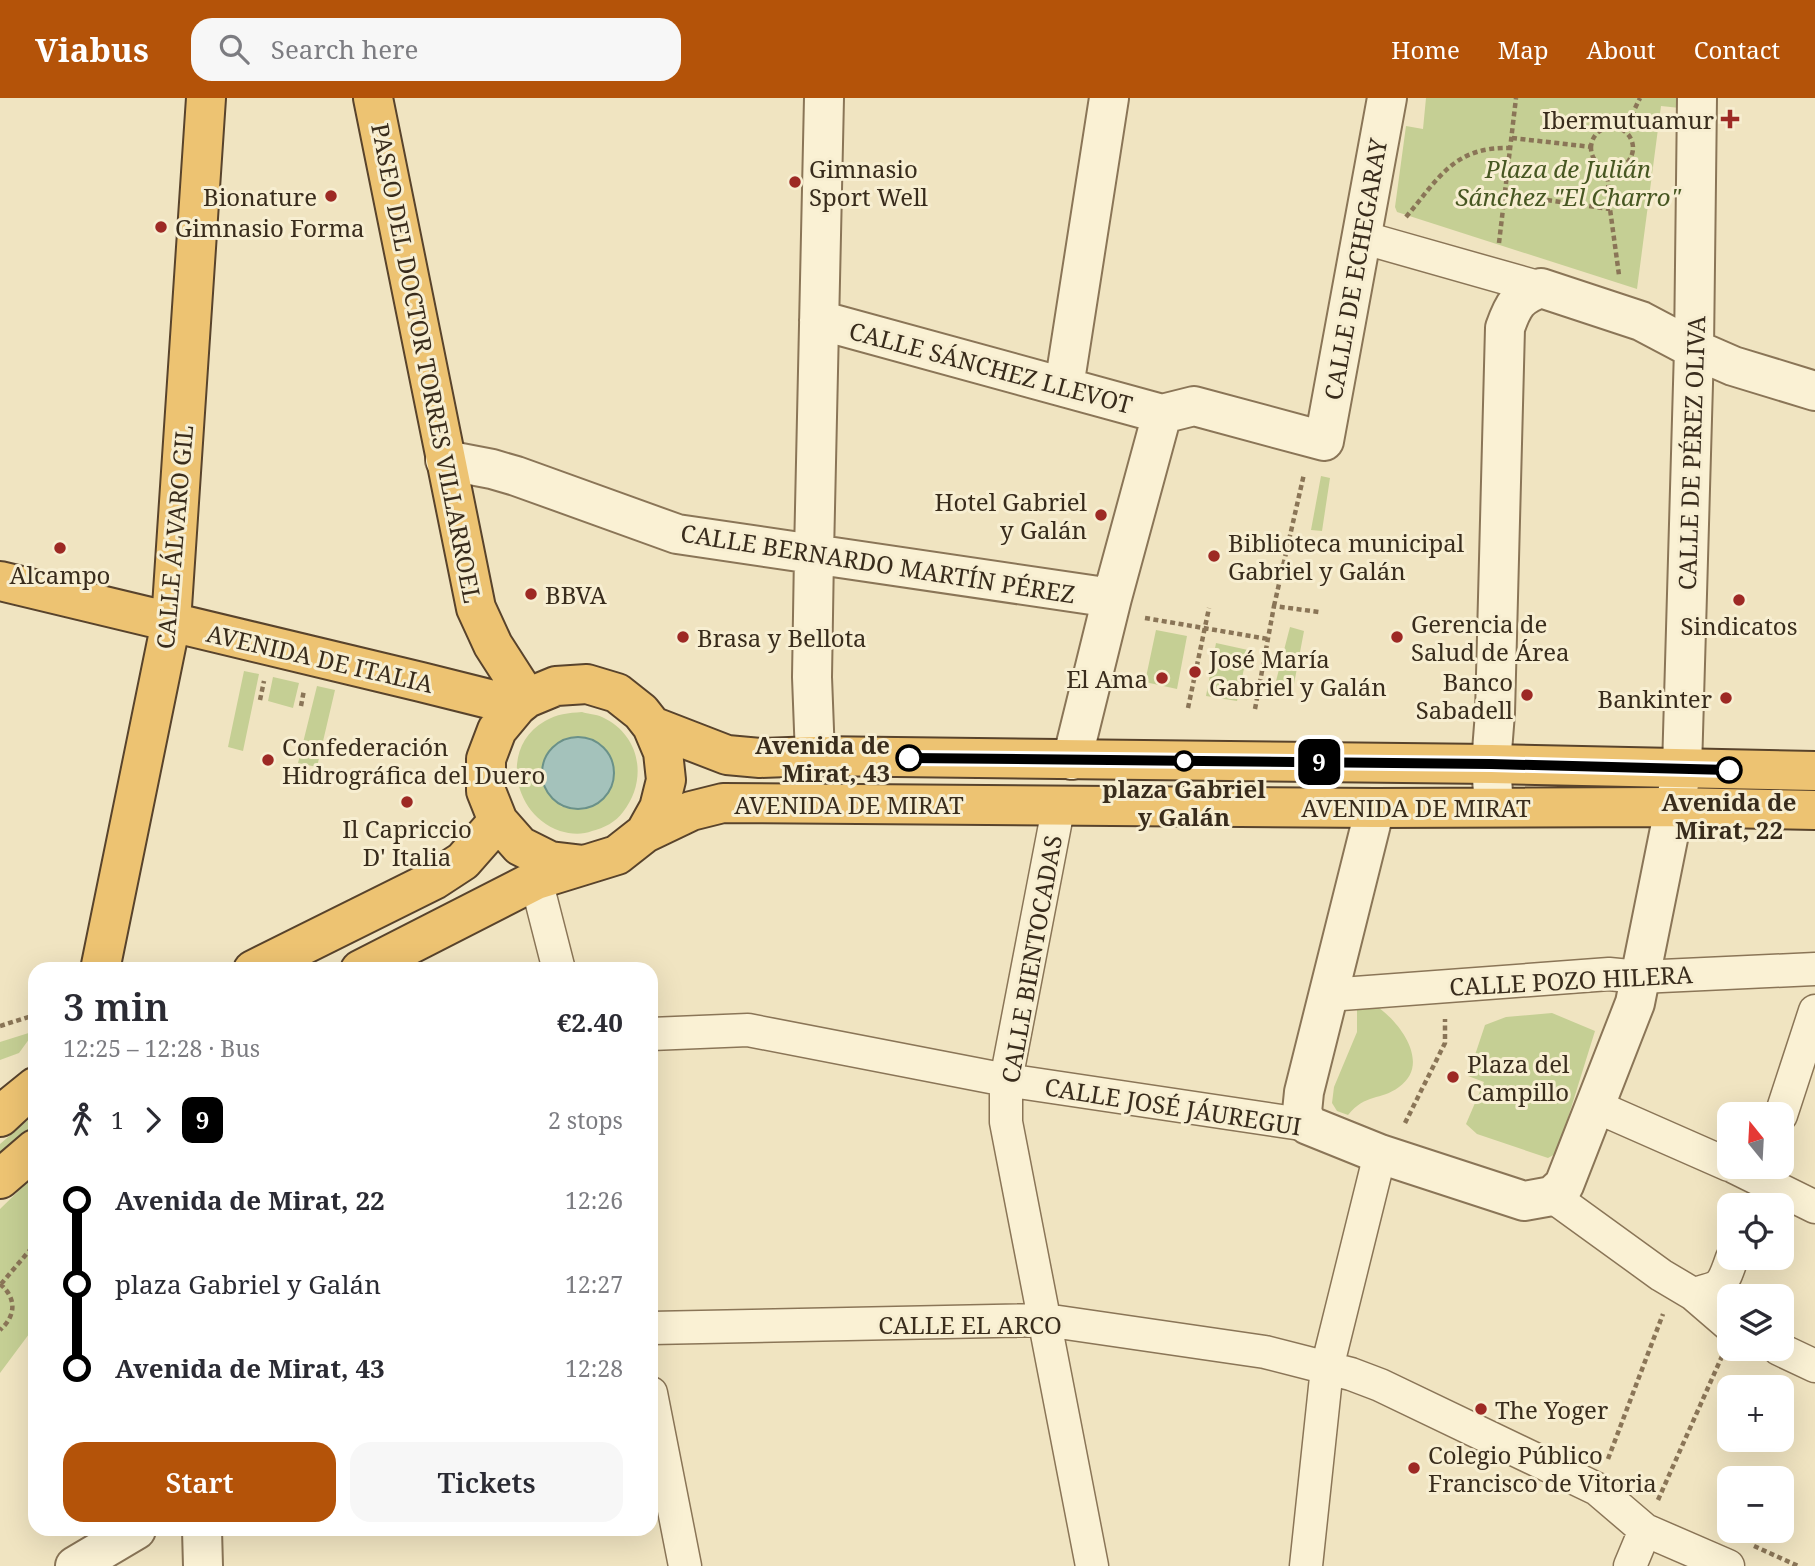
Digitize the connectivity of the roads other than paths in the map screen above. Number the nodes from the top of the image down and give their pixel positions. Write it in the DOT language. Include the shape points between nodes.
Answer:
graph roads {
  1 [pos="206,98"];
  2 [pos="373,98"];
  3 [pos="824,98"];
  4 [pos="1109,98"];
  5 [pos="1387,98"];
  6 [pos="1697,98"];
  7 [pos="1372,240"];
  8 [pos="1541,288"];
  9 [pos="819,320"];
  10 [pos="1694,349"];
  11 [pos="1064,387"];
  12 [pos="1815,391"];
  13 [pos="1162,414"];
  14 [pos="445,460"];
  15 [pos="814,554"];
  16 [pos="0,581"];
  17 [pos="1124,607"];
  18 [pos="171,622"];
  19 [pos="522,702"];
  20 [pos="652,726"];
  21 [pos="816,757"];
  22 [pos="1072,760"];
  23 [pos="1491,764"];
  24 [pos="1682,769"];
  25 [pos="1815,771"];
  26 [pos="1059,804"];
  27 [pos="1494,807"];
  28 [pos="1675,807"];
  29 [pos="1375,808"];
  30 [pos="1815,810"];
  31 [pos="498,821"];
  32 [pos="645,833"];
  33 [pos="584,865"];
  34 [pos="536,880"];
  35 [pos="102,962"];
  36 [pos="269,962"];
  37 [pos="386,962"];
  38 [pos="557,962"];
  39 [pos="1815,969"];
  40 [pos="1640,977"];
  41 [pos="1328,995"];
  42 [pos="1815,1011"];
  43 [pos="658,1034"];
  44 [pos="1809,1048"];
  45 [pos="1006,1080"];
  46 [pos="1786,1102"];
  47 [pos="1595,1106"];
  48 [pos="1308,1125"];
  49 [pos="1380,1154"];
  50 [pos="28,1155"];
  51 [pos="1717,1160"];
  52 [pos="0,1179"];
  53 [pos="1752,1180"];
  54 [pos="1552,1196"];
  55 [pos="1815,1207"];
  56 [pos="1728,1270"];
  57 [pos="1693,1294"];
  58 [pos="1045,1320"];
  59 [pos="1717,1327"];
  60 [pos="658,1328"];
  61 [pos="1794,1356"];
  62 [pos="1815,1366"];
  63 [pos="1327,1368"];
  64 [pos="658,1429"];
  65 [pos="1645,1530"];
  66 [pos="126,1536"];
  67 [pos="202,1536"];
  68 [pos="75,1566"];
  69 [pos="203,1566"];
  70 [pos="685,1566"];
  71 [pos="1092,1566"];
  72 [pos="1306,1566"];
  73 [pos="1630,1566"];
  74 [pos="1728,1566"];
  1 -- 18 [label="highway, CALLE ÁLVARO GIL"];
  2 -- 14 [label="highway, PASEO DEL DOCTOR TORRES VILLARROEL"];
  3 -- 9 [label="street"];
  4 -- 11 [label="street"];
  5 -- 7 [label="street, CALLE DE ECHEGARAY"];
  6 -- 10 [label="street, CALLE DE PÉREZ OLIVA"];
  7 -- 8 [label="street"];
  7 -- 13 [label="street, CALLE DE ECHEGARAY" via="1318,439 1194,406"];
  8 -- 10 [label="street" via="1641,321"];
  8 -- 23 [label="street" via="1525,294 1505,328"];
  9 -- 11 [label="street, CALLE SÁNCHEZ LLEVOT"];
  9 -- 15 [label="street"];
  10 -- 12 [label="street"];
  10 -- 24 [label="street, CALLE DE PÉREZ OLIVA"];
  11 -- 13 [label="street, CALLE SÁNCHEZ LLEVOT"];
  13 -- 17 [label="street"];
  14 -- 15 [label="street, CALLE BERNARDO MARTÍN PÉREZ" via="516,476 677,534"];
  14 -- 19 [label="highway, PASEO DEL DOCTOR TORRES VILLARROEL" via="476,608"];
  15 -- 17 [label="street, CALLE BERNARDO MARTÍN PÉREZ"];
  15 -- 21 [label="street"];
  16 -- 18 [label="highway, AVENIDA DE ITALIA"];
  17 -- 22 [label="street"];
  18 -- 19 [label="highway, AVENIDA DE ITALIA"];
  18 -- 35 [label="highway, CALLE ÁLVARO GIL"];
  19 -- 20 [label="highway" via="556,686 587,684 617,693"];
  19 -- 31 [label="highway" via="497,730 486,759 486,791"];
  20 -- 21 [label="highway, AVENIDA DE MIRAT" via="727,755"];
  20 -- 32 [label="highway" via="663,752 666,780 659,808"];
  21 -- 22 [label="highway, AVENIDA DE MIRAT"];
  22 -- 23 [label="highway, AVENIDA DE MIRAT"];
  23 -- 24 [label="highway, AVENIDA DE MIRAT"];
  23 -- 27 [label="street"];
  24 -- 25 [label="highway, AVENIDA DE MIRAT"];
  24 -- 28 [label="street, CALLE DE PÉREZ OLIVA"];
  26 -- 29 [label="highway, AVENIDA DE MIRAT"];
  26 -- 32 [label="highway, AVENIDA DE MIRAT" via="723,803 691,811"];
  26 -- 45 [label="street, CALLE BIENTOCADAS"];
  27 -- 28 [label="highway, AVENIDA DE MIRAT"];
  27 -- 29 [label="highway, AVENIDA DE MIRAT"];
  28 -- 30 [label="highway, AVENIDA DE MIRAT"];
  28 -- 40 [label="street, CALLE DE PÉREZ OLIVA"];
  29 -- 41 [label="street"];
  31 -- 33 [label="highway" via="520,846 550,861"];
  31 -- 36 [label="highway" via="463,862 434,880"];
  32 -- 33 [label="highway" via="617,855"];
  33 -- 34 [label="highway"];
  34 -- 37 [label="highway"];
  34 -- 38 [label="street"];
  39 -- 40 [label="street, CALLE POZO HILERA"];
  40 -- 41 [label="street, CALLE POZO HILERA" via="1609,974"];
  40 -- 47 [label="street" via="1635,1003"];
  41 -- 48 [label="street" via="1304,1092"];
  42 -- 44 [label="street"];
  43 -- 45 [label="street, CALLE JOSÉ JÁUREGUI" via="748,1030"];
  44 -- 46 [label="street"];
  45 -- 48 [label="street, CALLE JOSÉ JÁUREGUI"];
  45 -- 58 [label="street, CALLE BIENTOCADAS" via="1006,1122"];
  47 -- 51 [label="street"];
  47 -- 54 [label="street" via="1563,1185"];
  48 -- 49 [label="street, CALLE JOSÉ JÁUREGUI"];
  49 -- 54 [label="street, CALLE JOSÉ JÁUREGUI" via="1524,1201"];
  49 -- 63 [label="street"];
  50 -- 52 [label="highway"];
  53 -- 55 [label="street"];
  54 -- 57 [label="street"];
  56 -- 57 [label="street" via="1718,1288"];
  57 -- 59 [label="street"];
  58 -- 60 [label="street, CALLE EL ARCO"];
  58 -- 63 [label="street, CALLE EL ARCO" via="1265,1352"];
  58 -- 71 [label="street, CALLE BIENTOCADAS"];
  61 -- 62 [label="street"];
  63 -- 65 [label="street, CALLE EL ARCO" via="1380,1385 1597,1489"];
  63 -- 72 [label="street"];
  64 -- 70 [label="street"];
  65 -- 73 [label="street"];
  65 -- 74 [label="street, CALLE EL ARCO"];
  66 -- 68 [label="street"];
  67 -- 69 [label="street"];
}
